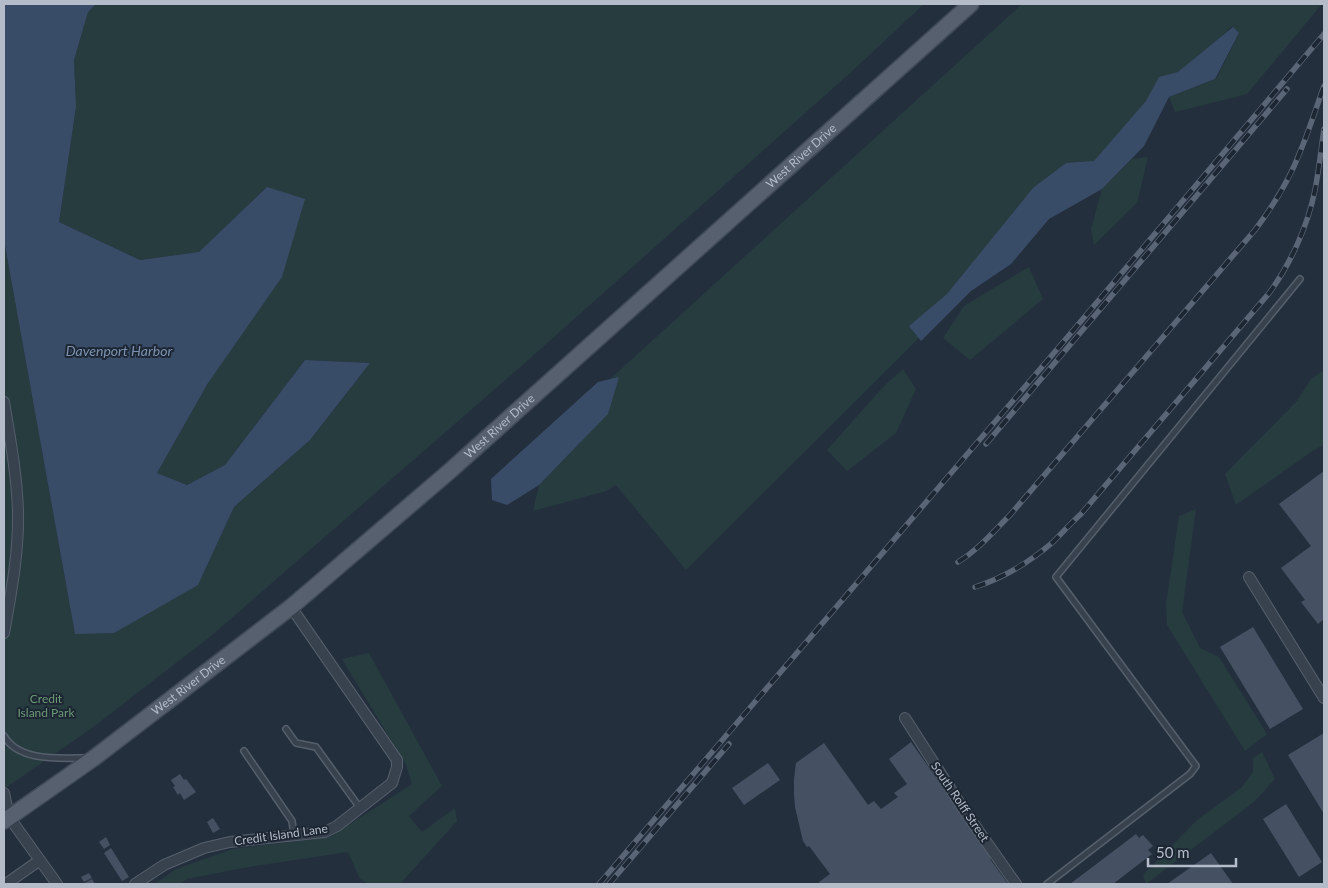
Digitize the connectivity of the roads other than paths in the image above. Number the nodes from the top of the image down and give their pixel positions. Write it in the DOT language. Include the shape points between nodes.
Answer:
graph roads {
  1 [pos="971,4"];
  2 [pos="1300,279"];
  3 [pos="4,402"];
  4 [pos="1249,576"];
  5 [pos="291,608"];
  6 [pos="4,633"];
  7 [pos="1324,698"];
  8 [pos="904,718"];
  9 [pos="286,729"];
  10 [pos="4,736"];
  11 [pos="244,751"];
  12 [pos="94,758"];
  13 [pos="4,793"];
  14 [pos="360,808"];
  15 [pos="6,819"];
  16 [pos="294,835"];
  17 [pos="40,860"];
  18 [pos="6,884"];
  19 [pos="57,884"];
  20 [pos="134,884"];
  21 [pos="1016,884"];
  22 [pos="1047,884"];
  1 -- 5 [label="main road, West River Drive" via="452,470"];
  2 -- 22 [label="lane" via="1056,577 1196,766 1190,774"];
  3 -- 6 [label="street" via="18,512 17,546"];
  4 -- 7 [label="street"];
  5 -- 12 [label="main road, West River Drive"];
  5 -- 14 [label="street, Credit Island Lane" via="397,760 392,783"];
  8 -- 21 [label="street, South Rolff Street"];
  9 -- 14 [label="lane" via="296,742 316,747"];
  10 -- 12 [label="lane" via="23,752 41,758"];
  11 -- 16 [label="lane" via="292,821"];
  12 -- 15 [label="main road, West River Drive"];
  13 -- 15 [label="street"];
  14 -- 16 [label="street, Credit Island Lane" via="325,832"];
  15 -- 17 [label="street"];
  16 -- 20 [label="street, Credit Island Lane" via="204,848 164,865"];
  17 -- 18 [label="street"];
  17 -- 19 [label="street"];
}
